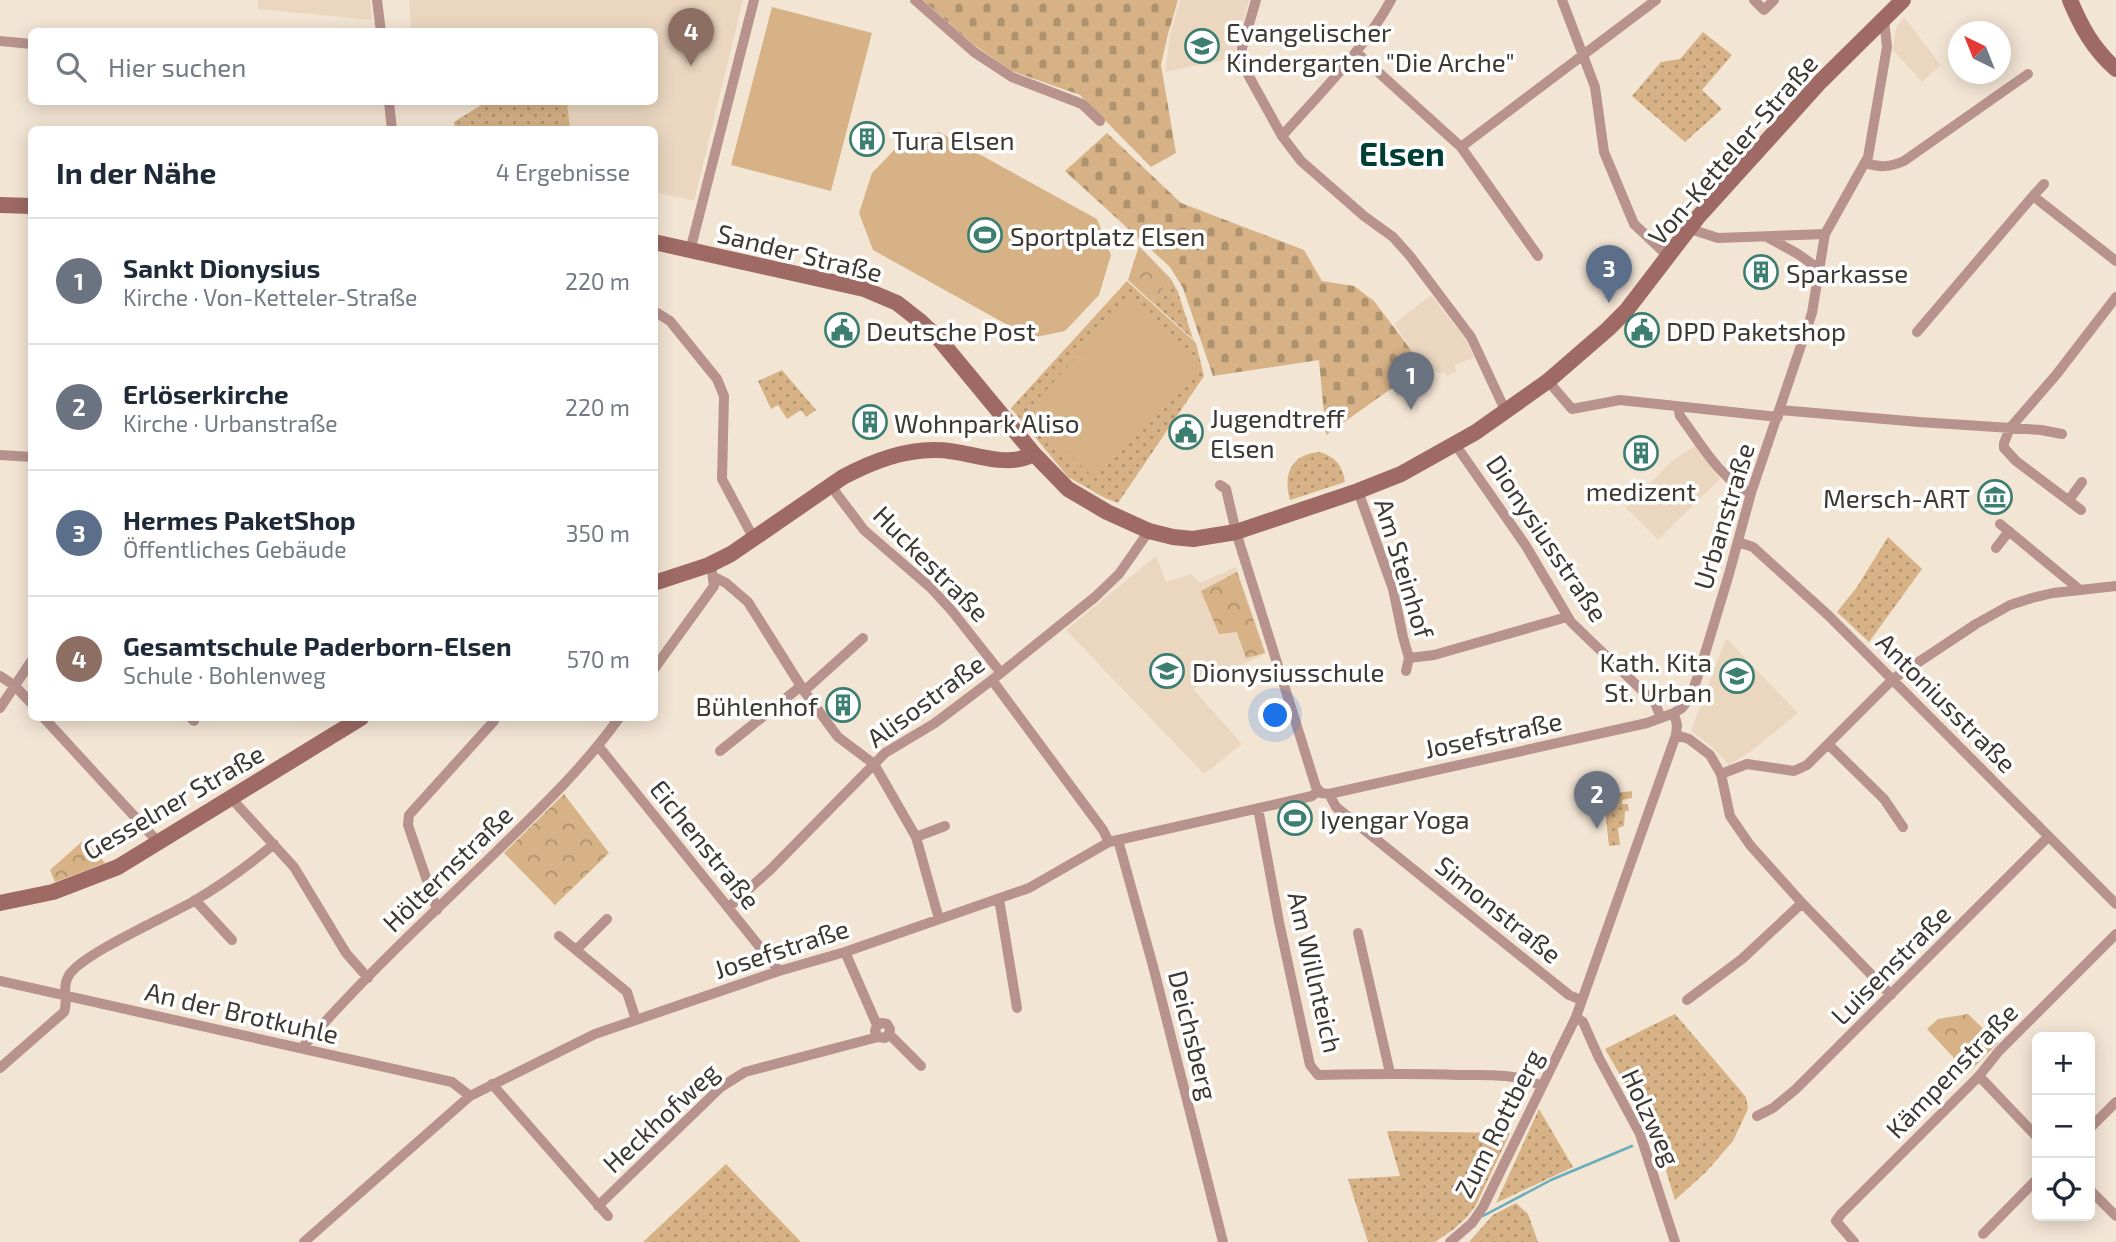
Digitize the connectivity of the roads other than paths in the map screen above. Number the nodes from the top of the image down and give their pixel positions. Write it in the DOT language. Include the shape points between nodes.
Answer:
graph roads {
  1 [pos="377,0"];
  2 [pos="754,0"];
  3 [pos="915,0"];
  4 [pos="1256,0"];
  5 [pos="1391,0"];
  6 [pos="1562,0"];
  7 [pos="1656,0"];
  8 [pos="1754,0"];
  9 [pos="1773,0"];
  10 [pos="1903,0"];
  11 [pos="2070,0"];
  12 [pos="1884,19"];
  13 [pos="380,28"];
  14 [pos="0,41"];
  15 [pos="28,44"];
  16 [pos="1356,52"];
  17 [pos="1583,55"];
  18 [pos="2116,69"];
  19 [pos="2028,74"];
  20 [pos="389,105"];
  21 [pos="1100,121"];
  22 [pos="392,126"];
  23 [pos="1282,136"];
  24 [pos="1461,147"];
  25 [pos="1866,163"];
  26 [pos="2044,184"];
  27 [pos="2033,196"];
  28 [pos="0,205"];
  29 [pos="28,206"];
  30 [pos="1690,229"];
  31 [pos="1825,234"];
  32 [pos="1767,237"];
  33 [pos="658,243"];
  34 [pos="690,251"];
  35 [pos="1538,256"];
  36 [pos="1669,257"];
  37 [pos="2116,261"];
  38 [pos="1819,269"];
  39 [pos="2116,297"];
  40 [pos="658,314"];
  41 [pos="1917,332"];
  42 [pos="1548,381"];
  43 [pos="1678,407"];
  44 [pos="1506,412"];
  45 [pos="1779,413"];
  46 [pos="2010,428"];
  47 [pos="2062,434"];
  48 [pos="1455,443"];
  49 [pos="1034,454"];
  50 [pos="0,456"];
  51 [pos="28,457"];
  52 [pos="2082,482"];
  53 [pos="830,485"];
  54 [pos="1220,485"];
  55 [pos="1358,491"];
  56 [pos="1751,493"];
  57 [pos="2069,500"];
  58 [pos="2081,510"];
  59 [pos="1149,531"];
  60 [pos="1236,532"];
  61 [pos="754,539"];
  62 [pos="1738,542"];
  63 [pos="1996,548"];
  64 [pos="711,571"];
  65 [pos="658,582"];
  66 [pos="2116,586"];
  67 [pos="2080,590"];
  68 [pos="1567,617"];
  69 [pos="863,638"];
  70 [pos="1409,658"];
  71 [pos="658,663"];
  72 [pos="28,666"];
  73 [pos="1406,671"];
  74 [pos="1002,673"];
  75 [pos="0,676"];
  76 [pos="1893,679"];
  77 [pos="992,680"];
  78 [pos="15,686"];
  79 [pos="803,688"];
  80 [pos="28,700"];
  81 [pos="0,708"];
  82 [pos="1674,713"];
  83 [pos="1661,718"];
  84 [pos="47,721"];
  85 [pos="356,721"];
  86 [pos="494,721"];
  87 [pos="617,721"];
  88 [pos="1676,735"];
  89 [pos="1828,744"];
  90 [pos="598,747"];
  91 [pos="720,751"];
  92 [pos="874,764"];
  93 [pos="1721,774"];
  94 [pos="1323,793"];
  95 [pos="231,798"];
  96 [pos="1258,808"];
  97 [pos="945,826"];
  98 [pos="1903,827"];
  99 [pos="2048,836"];
  100 [pos="916,837"];
  101 [pos="1114,841"];
  102 [pos="158,842"];
  103 [pos="274,844"];
  104 [pos="999,899"];
  105 [pos="195,900"];
  106 [pos="0,903"];
  107 [pos="1802,903"];
  108 [pos="2116,904"];
  109 [pos="728,908"];
  110 [pos="437,910"];
  111 [pos="607,919"];
  112 [pos="939,919"];
  113 [pos="1358,933"];
  114 [pos="2116,934"];
  115 [pos="559,936"];
  116 [pos="232,940"];
  117 [pos="576,950"];
  118 [pos="845,952"];
  119 [pos="779,971"];
  120 [pos="368,978"];
  121 [pos="0,981"];
  122 [pos="1891,995"];
  123 [pos="65,996"];
  124 [pos="1581,1000"];
  125 [pos="1687,1000"];
  126 [pos="1017,1009"];
  127 [pos="1576,1017"];
  128 [pos="636,1020"];
  129 [pos="884,1036"];
  130 [pos="302,1048"];
  131 [pos="920,1066"];
  132 [pos="0,1068"];
  133 [pos="1390,1073"];
  134 [pos="1979,1076"];
  135 [pos="492,1084"];
  136 [pos="1542,1086"];
  137 [pos="470,1096"];
  138 [pos="2116,1102"];
  139 [pos="1757,1116"];
  140 [pos="2095,1123"];
  141 [pos="2032,1132"];
  142 [pos="2032,1184"];
  143 [pos="2095,1195"];
  144 [pos="598,1206"];
  145 [pos="608,1216"];
  146 [pos="2116,1216"];
  147 [pos="1983,1234"];
  148 [pos="1851,1241"];
  149 [pos="304,1242"];
  150 [pos="1223,1242"];
  151 [pos="1450,1242"];
  152 [pos="1675,1242"];
  1 -- 13 [label="street"];
  2 -- 34 [label="street"];
  3 -- 21 [label="street" via="974,52 1012,77 1082,104"];
  4 -- 23 [label="street" via="1241,62"];
  5 -- 16 [label="street"];
  6 -- 17 [label="street"];
  7 -- 17 [label="street"];
  8 -- 9 [label="street" via="1764,10"];
  10 -- 12 [label="street, Von-Ketteler-Straße"];
  11 -- 18 [label="street" via="2089,40"];
  12 -- 25 [label="street, Urbanstraße" via="1887,47"];
  12 -- 30 [label="street, Von-Ketteler-Straße" via="1820,82"];
  14 -- 15 [label="street"];
  16 -- 23 [label="street"];
  16 -- 24 [label="street"];
  17 -- 24 [label="street"];
  17 -- 36 [label="street" via="1595,87 1604,152 1634,224"];
  19 -- 25 [label="street" via="1904,161 1878,167"];
  20 -- 22 [label="street"];
  23 -- 44 [label="street" via="1318,177 1410,256 1471,337"];
  24 -- 35 [label="street"];
  25 -- 31 [label="street, Urbanstraße"];
  26 -- 27 [label="street"];
  27 -- 37 [label="street"];
  27 -- 41 [label="street"];
  28 -- 29 [label="street"];
  30 -- 32 [label="street" via="1718,238"];
  30 -- 36 [label="street, Von-Ketteler-Straße"];
  31 -- 32 [label="street"];
  31 -- 38 [label="street, Urbanstraße"];
  32 -- 38 [label="street"];
  33 -- 34 [label="street, Sander Straße"];
  34 -- 49 [label="street, Sander Straße" via="864,289 897,303 939,339"];
  36 -- 42 [label="street, Von-Ketteler-Straße" via="1626,311"];
  38 -- 45 [label="street, Urbanstraße" via="1812,313"];
  39 -- 46 [label="street"];
  40 -- 61 [label="street" via="670,321 723,392 722,479"];
  42 -- 43 [label="street" via="1572,409 1620,400"];
  42 -- 44 [label="street, Von-Ketteler-Straße"];
  43 -- 45 [label="street"];
  43 -- 56 [label="street" via="1725,475"];
  44 -- 48 [label="street, Von-Ketteler-Straße"];
  45 -- 46 [label="street"];
  45 -- 56 [label="street, Urbanstraße"];
  46 -- 47 [label="street"];
  46 -- 57 [label="street" via="2004,443 2007,453"];
  48 -- 55 [label="street, Von-Ketteler-Straße" via="1401,474"];
  48 -- 68 [label="street, Dionysiusstraße" via="1526,546"];
  49 -- 53 [label="street" via="1021,461 936,450 895,455"];
  49 -- 59 [label="street, Von-Ketteler-Straße" via="1068,489"];
  50 -- 51 [label="street"];
  52 -- 57 [label="street"];
  53 -- 61 [label="street"];
  53 -- 74 [label="street, Huckestraße" via="864,530 932,588"];
  54 -- 60 [label="street" via="1227,489"];
  55 -- 60 [label="street, Von-Ketteler-Straße"];
  55 -- 70 [label="street, Am Steinhof" via="1393,589"];
  56 -- 62 [label="street, Urbanstraße"];
  57 -- 58 [label="street"];
  59 -- 60 [label="street, Von-Ketteler-Straße" via="1190,539"];
  59 -- 74 [label="street, Alisostraße" via="1103,589"];
  60 -- 94 [label="street, Simonstraße" via="1316,787"];
  61 -- 64 [label="street"];
  62 -- 76 [label="street, Antoniusstraße" via="1753,547"];
  62 -- 82 [label="street, Urbanstraße" via="1690,698"];
  63 -- 67 [label="street" via="2005,528"];
  64 -- 65 [label="street"];
  64 -- 71 [label="street" via="714,586"];
  64 -- 79 [label="street" via="748,602"];
  66 -- 67 [label="street"];
  67 -- 76 [label="street" via="2010,606"];
  68 -- 70 [label="street, Am Steinhof"];
  68 -- 83 [label="street, Dionysiusstraße" via="1655,703"];
  69 -- 79 [label="street"];
  70 -- 73 [label="street, Am Steinhof"];
  72 -- 78 [label="street"];
  74 -- 77 [label="street, Alisostraße"];
  75 -- 78 [label="street"];
  76 -- 89 [label="street"];
  76 -- 99 [label="street, Antoniusstraße"];
  77 -- 92 [label="street, Alisostraße"];
  77 -- 101 [label="street"];
  78 -- 80 [label="street"];
  78 -- 81 [label="street"];
  79 -- 91 [label="street"];
  79 -- 92 [label="street" via="838,737"];
  82 -- 83 [label="street, Josefstraße"];
  82 -- 88 [label="street"];
  83 -- 94 [label="street, Josefstraße"];
  84 -- 102 [label="street"];
  85 -- 95 [label="street, Gesselner Straße"];
  86 -- 110 [label="street" via="409,815 408,825"];
  87 -- 90 [label="street, Hölternstraße"];
  88 -- 93 [label="street" via="1710,755"];
  88 -- 124 [label="street"];
  89 -- 93 [label="street" via="1794,771 1747,764"];
  89 -- 98 [label="street" via="1884,799"];
  90 -- 109 [label="street, Eichenstraße"];
  90 -- 110 [label="street, Hölternstraße"];
  92 -- 100 [label="street"];
  92 -- 109 [label="street, Alisostraße"];
  93 -- 107 [label="street" via="1730,816"];
  94 -- 96 [label="street, Josefstraße"];
  94 -- 124 [label="street, Simonstraße" via="1569,995"];
  95 -- 102 [label="street, Gesselner Straße"];
  95 -- 103 [label="street"];
  96 -- 101 [label="street, Josefstraße"];
  96 -- 133 [label="street, Am Willnteich" via="1310,1065 1318,1075"];
  97 -- 100 [label="street"];
  99 -- 108 [label="street, Antoniusstraße"];
  99 -- 122 [label="street, Luisenstraße"];
  100 -- 112 [label="street"];
  101 -- 104 [label="street, Josefstraße" via="1029,888"];
  101 -- 150 [label="street, Deichsberg" via="1153,966"];
  102 -- 106 [label="street, Gesselner Straße" via="85,881"];
  103 -- 105 [label="street"];
  103 -- 120 [label="street" via="294,867 346,953"];
  104 -- 112 [label="street, Josefstraße"];
  104 -- 126 [label="street"];
  105 -- 116 [label="street"];
  105 -- 123 [label="street" via="90,957 69,974"];
  107 -- 122 [label="street"];
  107 -- 125 [label="street" via="1752,951"];
  109 -- 119 [label="street, Eichenstraße"];
  110 -- 120 [label="street, Hölternstraße"];
  111 -- 117 [label="street"];
  112 -- 118 [label="street, Josefstraße"];
  113 -- 133 [label="street, Am Willnteich"];
  114 -- 134 [label="street, Kämpenstraße"];
  115 -- 117 [label="street"];
  117 -- 128 [label="street" via="627,992"];
  118 -- 119 [label="street, Josefstraße"];
  118 -- 129 [label="street" via="877,1025 875,1031"];
  119 -- 128 [label="street, Josefstraße"];
  120 -- 130 [label="street, Hölternstraße"];
  121 -- 123 [label="street, An der Brotkuhle"];
  122 -- 139 [label="street, Luisenstraße" via="1796,1089"];
  123 -- 130 [label="street, An der Brotkuhle"];
  123 -- 132 [label="street" via="64,1012"];
  124 -- 127 [label="street"];
  127 -- 136 [label="street, Zum Rottberg"];
  127 -- 152 [label="street, Holzweg" via="1583,1022 1640,1135"];
  128 -- 135 [label="street, Josefstraße" via="595,1034"];
  129 -- 131 [label="street"];
  129 -- 144 [label="street, Heckhofweg" via="745,1072 721,1087"];
  130 -- 137 [label="street, An der Brotkuhle" via="453,1082"];
  133 -- 136 [label="street, Am Willnteich" via="1507,1076"];
  134 -- 141 [label="street"];
  134 -- 148 [label="street, Kämpenstraße" via="1841,1214 1836,1221"];
  135 -- 137 [label="street, Josefstraße"];
  135 -- 144 [label="street"];
  136 -- 151 [label="street, Zum Rottberg" via="1483,1207"];
  137 -- 149 [label="street, Josefstraße"];
  138 -- 140 [label="street"];
  142 -- 147 [label="street"];
  143 -- 146 [label="street"];
  144 -- 145 [label="street"];
}
